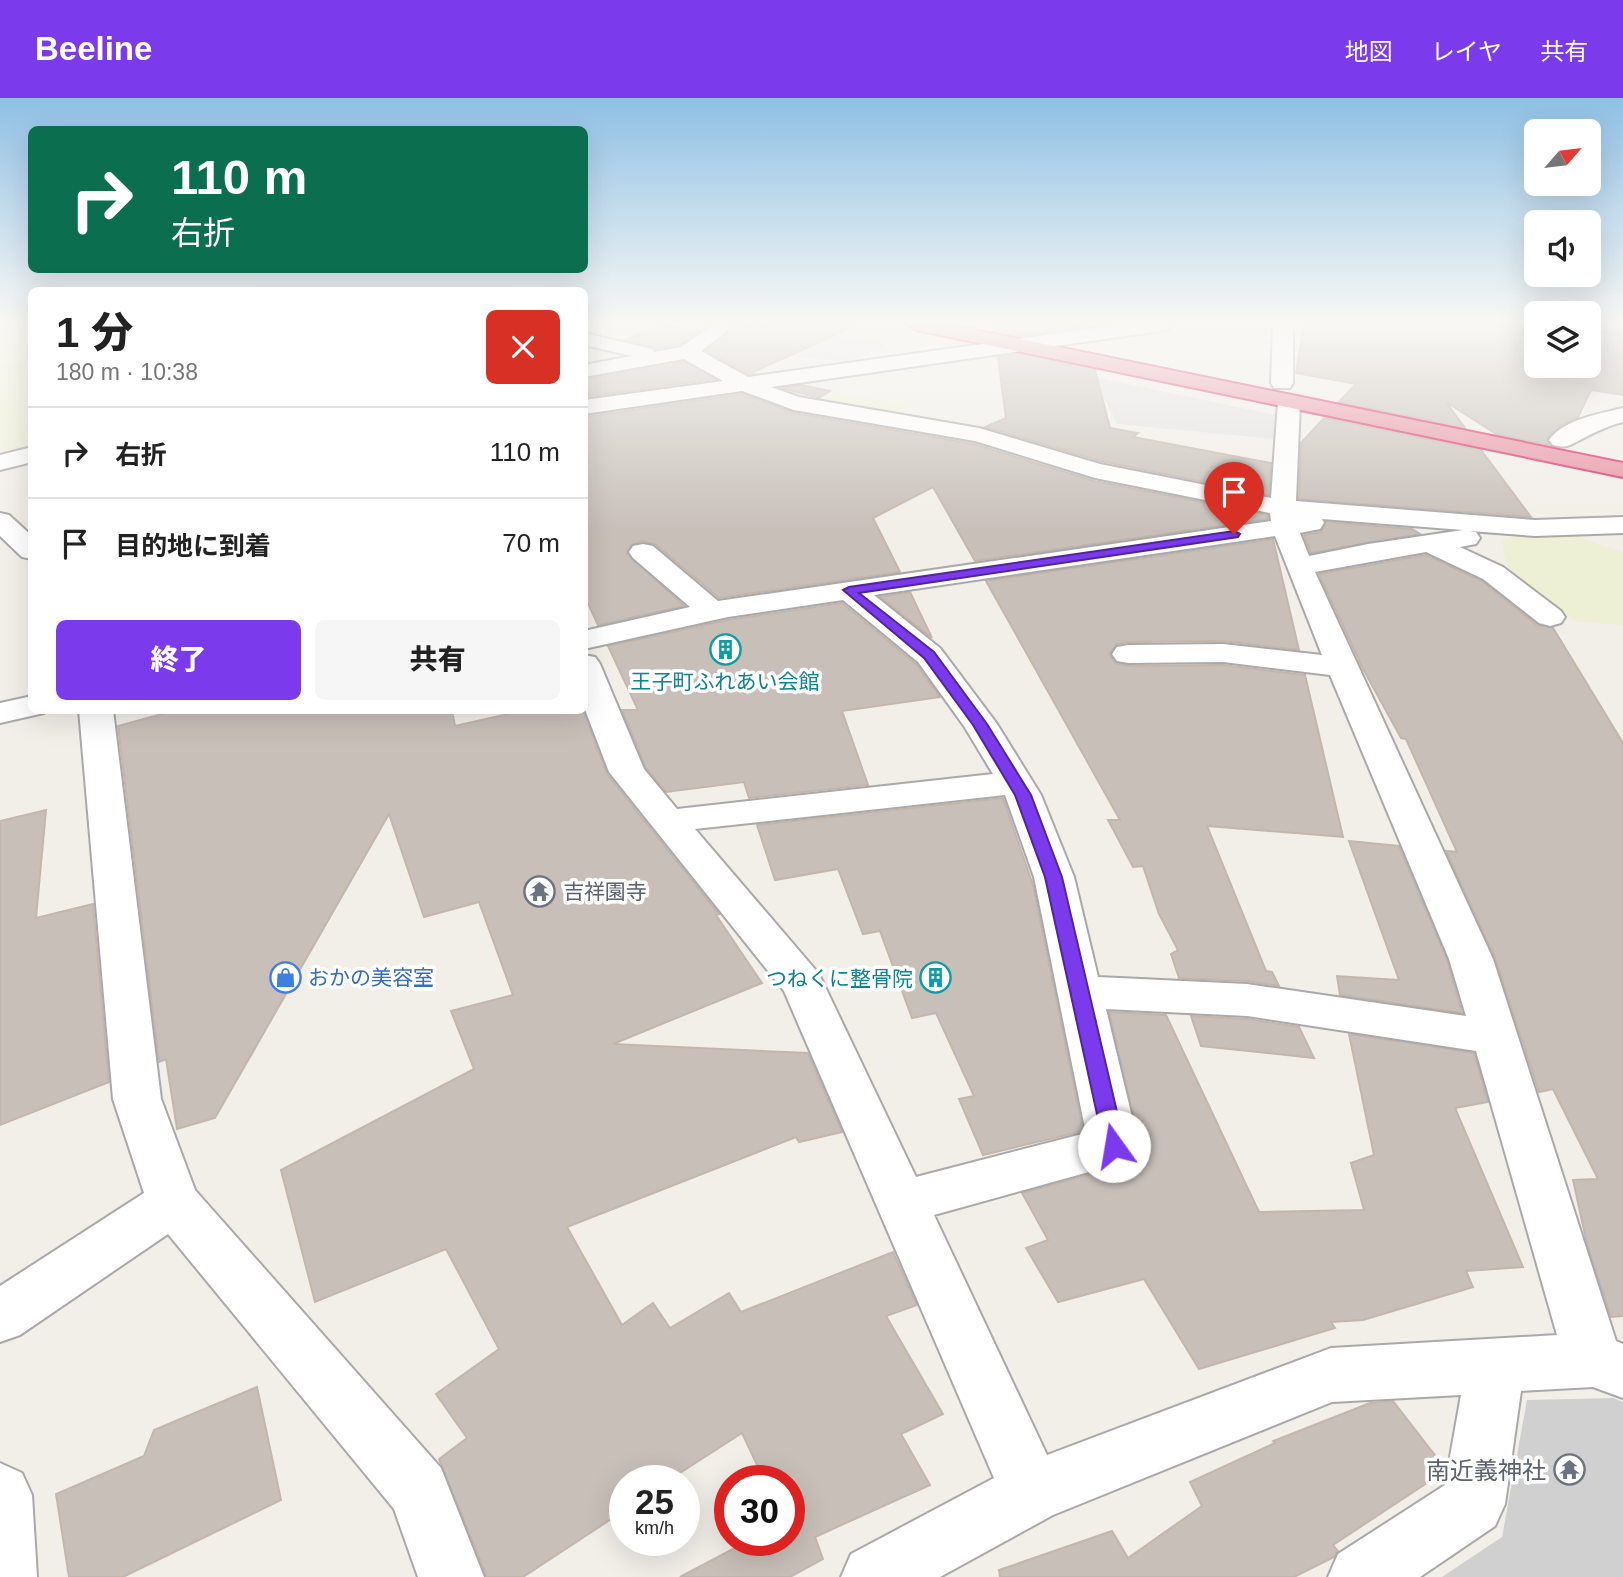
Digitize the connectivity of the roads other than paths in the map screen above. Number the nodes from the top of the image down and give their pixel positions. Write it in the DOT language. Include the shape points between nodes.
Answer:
graph roads {
  1 [pos="681,393"];
  2 [pos="767,393"];
  3 [pos="1285,393"];
  4 [pos="1289,393"];
  5 [pos="1291,393"];
  6 [pos="588,406"];
  7 [pos="1623,415"];
  8 [pos="1560,440"];
  9 [pos="1623,453"];
  10 [pos="28,455"];
  11 [pos="0,463"];
  12 [pos="1623,470"];
  13 [pos="28,513"];
  14 [pos="1284,517"];
  15 [pos="0,520"];
  16 [pos="1623,525"];
  17 [pos="1515,526"];
  18 [pos="1431,544"];
  19 [pos="28,547"];
  20 [pos="643,552"];
  21 [pos="1299,567"];
  22 [pos="849,590"];
  23 [pos="712,611"];
  24 [pos="1550,617"];
  25 [pos="588,639"];
  26 [pos="1128,654"];
  27 [pos="1343,667"];
  28 [pos="588,674"];
  29 [pos="28,707"];
  30 [pos="0,713"];
  31 [pos="96,714"];
  32 [pos="1015,783"];
  33 [pos="668,821"];
  34 [pos="1079,992"];
  35 [pos="1495,1037"];
  36 [pos="173,1202"];
  37 [pos="902,1202"];
  38 [pos="0,1317"];
  39 [pos="1608,1365"];
  40 [pos="1495,1366"];
  41 [pos="1032,1492"];
  42 [pos="0,1494"];
  43 [pos="0,1520"];
  44 [pos="4,1577"];
  45 [pos="451,1577"];
  46 [pos="874,1577"];
  47 [pos="1361,1577"];
  1 -- 6 [label="street"];
  2 -- 14 [label="street" via="793,403 979,435 1095,471"];
  3 -- 14 [label="street"];
  4 -- 12 [label="highway"];
  5 -- 8 [label="highway"];
  7 -- 8 [label="street" via="1591,422"];
  8 -- 9 [label="highway"];
  10 -- 11 [label="street"];
  13 -- 15 [label="street"];
  14 -- 17 [label="street" via="1358,514"];
  14 -- 21 [label="street"];
  14 -- 22 [label="street"];
  15 -- 19 [label="street"];
  16 -- 17 [label="street"];
  17 -- 18 [label="street"];
  18 -- 21 [label="street" via="1367,551"];
  18 -- 24 [label="street" via="1493,573"];
  20 -- 23 [label="street"];
  21 -- 27 [label="street"];
  22 -- 23 [label="street"];
  22 -- 32 [label="street" via="929,655 980,724"];
  23 -- 25 [label="street"];
  26 -- 27 [label="street" via="1223,653"];
  27 -- 35 [label="street" via="1471,959"];
  28 -- 33 [label="street" via="627,772"];
  29 -- 30 [label="street"];
  31 -- 36 [label="street" via="137,1100"];
  32 -- 33 [label="street"];
  32 -- 34 [label="street" via="1054,877"];
  33 -- 37 [label="street" via="803,985"];
  34 -- 35 [label="street" via="1247,1000"];
  34 -- 37 [label="street" via="1114,1146"];
  35 -- 39 [label="street"];
  36 -- 38 [label="street"];
  36 -- 45 [label="street" via="419,1490"];
  37 -- 41 [label="street"];
  39 -- 40 [label="street"];
  40 -- 41 [label="street" via="1331,1375"];
  40 -- 47 [label="street" via="1473,1504"];
  41 -- 46 [label="street"];
  42 -- 43 [label="street"];
  43 -- 44 [label="street"];
}
